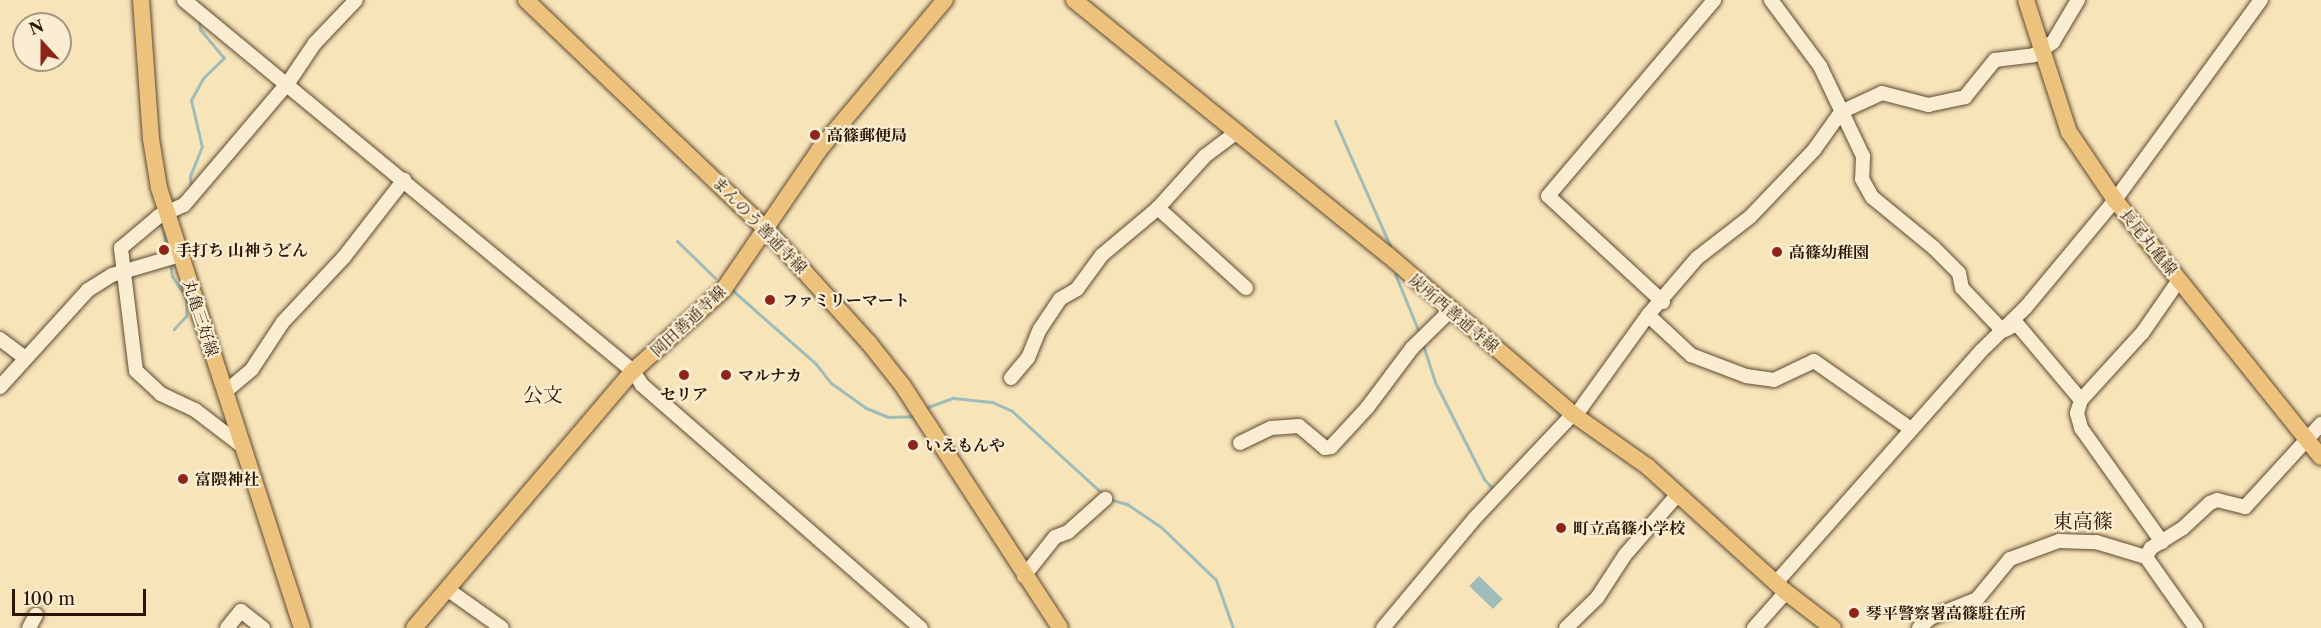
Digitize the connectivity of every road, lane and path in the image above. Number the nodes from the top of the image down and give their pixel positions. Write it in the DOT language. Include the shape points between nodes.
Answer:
graph roads {
  1 [pos="141,0"];
  2 [pos="184,0"];
  3 [pos="356,0"];
  4 [pos="526,0"];
  5 [pos="945,0"];
  6 [pos="1074,0"];
  7 [pos="1714,0"];
  8 [pos="1771,0"];
  9 [pos="2026,0"];
  10 [pos="2078,0"];
  11 [pos="2261,0"];
  12 [pos="2041,51"];
  13 [pos="288,83"];
  14 [pos="1841,112"];
  15 [pos="1237,132"];
  16 [pos="404,180"];
  17 [pos="2115,200"];
  18 [pos="1158,208"];
  19 [pos="166,211"];
  20 [pos="766,229"];
  21 [pos="172,257"];
  22 [pos="126,271"];
  23 [pos="2179,280"];
  24 [pos="1246,288"];
  25 [pos="1663,302"];
  26 [pos="1450,310"];
  27 [pos="1648,315"];
  28 [pos="2003,331"];
  29 [pos="0,339"];
  30 [pos="25,358"];
  31 [pos="633,371"];
  32 [pos="1011,378"];
  33 [pos="0,387"];
  34 [pos="225,392"];
  35 [pos="2081,400"];
  36 [pos="1577,411"];
  37 [pos="2321,424"];
  38 [pos="1911,429"];
  39 [pos="2306,438"];
  40 [pos="1240,443"];
  41 [pos="242,446"];
  42 [pos="2321,457"];
  43 [pos="1678,494"];
  44 [pos="1105,499"];
  45 [pos="2162,542"];
  46 [pos="2146,557"];
  47 [pos="1024,576"];
  48 [pos="1783,584"];
  49 [pos="447,589"];
  50 [pos="36,615"];
  51 [pos="29,628"];
  52 [pos="227,628"];
  53 [pos="263,628"];
  54 [pos="302,628"];
  55 [pos="414,628"];
  56 [pos="502,628"];
  57 [pos="921,628"];
  58 [pos="1060,628"];
  59 [pos="1383,628"];
  60 [pos="1566,628"];
  61 [pos="1754,628"];
  62 [pos="1833,628"];
  63 [pos="1920,628"];
  64 [pos="2196,628"];
  1 -- 19 [label="main road, 丸亀三好線" via="153,162"];
  2 -- 13 [label="street"];
  3 -- 13 [label="street" via="315,43"];
  4 -- 20 [label="main road, まんのう善通寺線"];
  5 -- 20 [label="main road, 岡田善通寺線" via="819,150"];
  6 -- 15 [label="main road, 炭所西善通寺線"];
  7 -- 25 [label="street" via="1548,196"];
  8 -- 14 [label="street" via="1820,66"];
  9 -- 12 [label="main road, 長尾丸亀線"];
  10 -- 12 [label="street" via="2053,42"];
  11 -- 17 [label="street"];
  12 -- 14 [label="street" via="1995,60 1965,97 1948,103 1928,105 1882,93"];
  12 -- 17 [label="main road, 長尾丸亀線" via="2069,132"];
  13 -- 16 [label="street"];
  13 -- 19 [label="street" via="184,205"];
  14 -- 25 [label="street" via="1833,128 1800,165 1750,217 1697,258"];
  14 -- 28 [label="street" via="1863,156 1862,179 1872,197 1959,273 1962,288"];
  15 -- 18 [label="street" via="1205,156"];
  15 -- 26 [label="main road, 炭所西善通寺線"];
  16 -- 31 [label="street"];
  16 -- 34 [label="street" via="344,257 283,322 252,369"];
  17 -- 23 [label="main road, 長尾丸亀線"];
  17 -- 28 [label="street"];
  18 -- 24 [label="street"];
  18 -- 32 [label="street" via="1117,240 1077,289 1060,299 1040,329 1028,358"];
  19 -- 21 [label="main road, 丸亀三好線"];
  19 -- 22 [label="street" via="127,239 121,248"];
  20 -- 31 [label="main road, 岡田善通寺線" via="724,289"];
  20 -- 47 [label="main road, まんのう善通寺線" via="903,386"];
  21 -- 22 [label="street"];
  21 -- 34 [label="main road, 丸亀三好線"];
  22 -- 30 [label="street" via="88,290"];
  22 -- 41 [label="street" via="136,371 161,394 195,410"];
  23 -- 35 [label="street" via="2143,332"];
  23 -- 39 [label="main road, 長尾丸亀線"];
  25 -- 27 [label="street"];
  26 -- 36 [label="main road, 炭所西善通寺線"];
  26 -- 40 [label="street" via="1412,348 1367,408 1331,447 1325,448 1299,426 1270,428"];
  27 -- 36 [label="street"];
  27 -- 38 [label="street" via="1691,355 1746,376 1774,380 1814,361"];
  28 -- 35 [label="street" via="2017,324"];
  28 -- 38 [label="street"];
  29 -- 30 [label="street"];
  30 -- 33 [label="street"];
  31 -- 49 [label="main road, 岡田善通寺線"];
  31 -- 57 [label="street" via="642,385"];
  34 -- 41 [label="main road, 丸亀三好線"];
  35 -- 45 [label="street" via="2077,413 2081,428"];
  36 -- 43 [label="main road, 炭所西善通寺線"];
  36 -- 59 [label="street" via="1475,518"];
  37 -- 39 [label="street"];
  38 -- 48 [label="street"];
  39 -- 42 [label="main road, 長尾丸亀線"];
  39 -- 45 [label="street" via="2245,507 2217,500"];
  41 -- 54 [label="main road, 丸亀三好線"];
  43 -- 48 [label="main road, 炭所西善通寺線"];
  43 -- 60 [label="street" via="1624,555 1597,598"];
  44 -- 47 [label="street" via="1068,532 1055,537"];
  45 -- 46 [label="street"];
  46 -- 63 [label="street" via="2096,543 2043,545 2004,562 1971,603 1930,618"];
  46 -- 64 [label="street"];
  47 -- 58 [label="main road, まんのう善通寺線"];
  48 -- 61 [label="street"];
  48 -- 62 [label="main road, 炭所西善通寺線"];
  49 -- 55 [label="main road, 岡田善通寺線"];
  49 -- 56 [label="street"];
  50 -- 51 [label="street"];
  52 -- 53 [label="street" via="241,611"];
}
